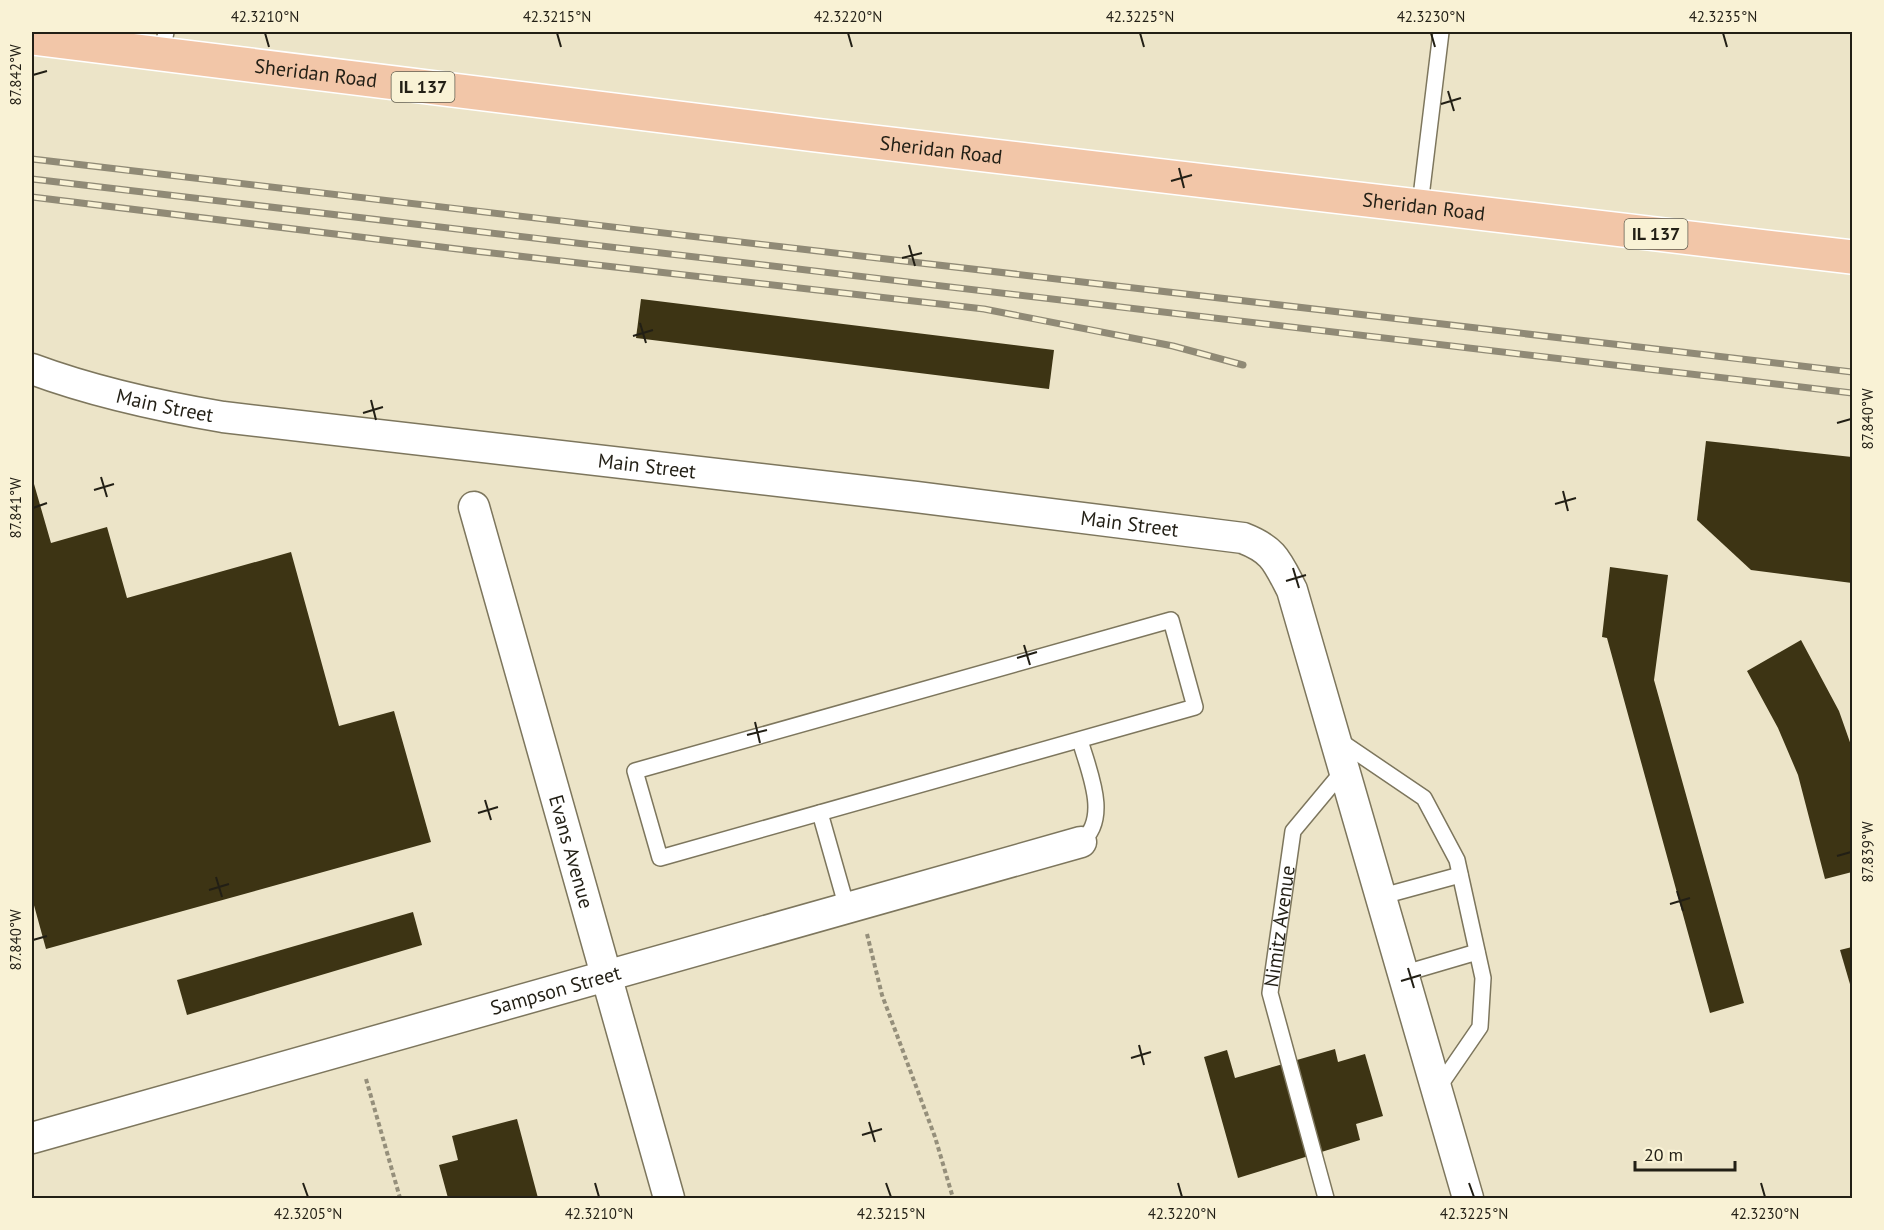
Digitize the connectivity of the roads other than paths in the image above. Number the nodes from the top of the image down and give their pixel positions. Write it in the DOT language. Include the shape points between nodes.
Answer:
graph roads {
  1 [pos="1441,32"];
  2 [pos="32,38"];
  3 [pos="164,44"];
  4 [pos="1420,205"];
  5 [pos="1852,257"];
  6 [pos="32,369"];
  7 [pos="474,507"];
  8 [pos="1332,735"];
  9 [pos="1080,740"];
  10 [pos="1343,771"];
  11 [pos="819,813"];
  12 [pos="1082,842"];
  13 [pos="1460,875"];
  14 [pos="1380,897"];
  15 [pos="853,906"];
  16 [pos="1477,952"];
  17 [pos="1402,974"];
  18 [pos="607,976"];
  19 [pos="1436,1091"];
  20 [pos="32,1138"];
  21 [pos="669,1198"];
  22 [pos="1326,1198"];
  23 [pos="1467,1198"];
  1 -- 4 [label="lane"];
  2 -- 3 [label="highway, Sheridan Road / IL 137"];
  3 -- 4 [label="highway, Sheridan Road / IL 137"];
  4 -- 5 [label="highway, Sheridan Road / IL 137"];
  6 -- 8 [label="street, Main Street" via="138,401 223,417 1234,537 1264,547 1279,564 1292,590"];
  7 -- 18 [label="street, Evans Avenue"];
  8 -- 10 [label="street"];
  8 -- 13 [label="lane" via="1424,798 1457,860"];
  9 -- 11 [label="lane"];
  9 -- 11 [label="lane" via="1196,707 1171,620 636,771 660,858"];
  9 -- 12 [label="lane" via="1098,816"];
  10 -- 14 [label="street"];
  10 -- 22 [label="lane, Nimitz Avenue" via="1293,831 1270,993"];
  11 -- 15 [label="lane"];
  12 -- 15 [label="street, Sampson Street"];
  13 -- 14 [label="lane"];
  13 -- 16 [label="lane"];
  14 -- 17 [label="street"];
  15 -- 18 [label="street, Sampson Street"];
  16 -- 17 [label="lane"];
  16 -- 19 [label="lane" via="1483,978 1480,1027"];
  17 -- 19 [label="street"];
  18 -- 20 [label="street, Sampson Street"];
  18 -- 21 [label="street, Evans Avenue"];
  19 -- 23 [label="street"];
}
